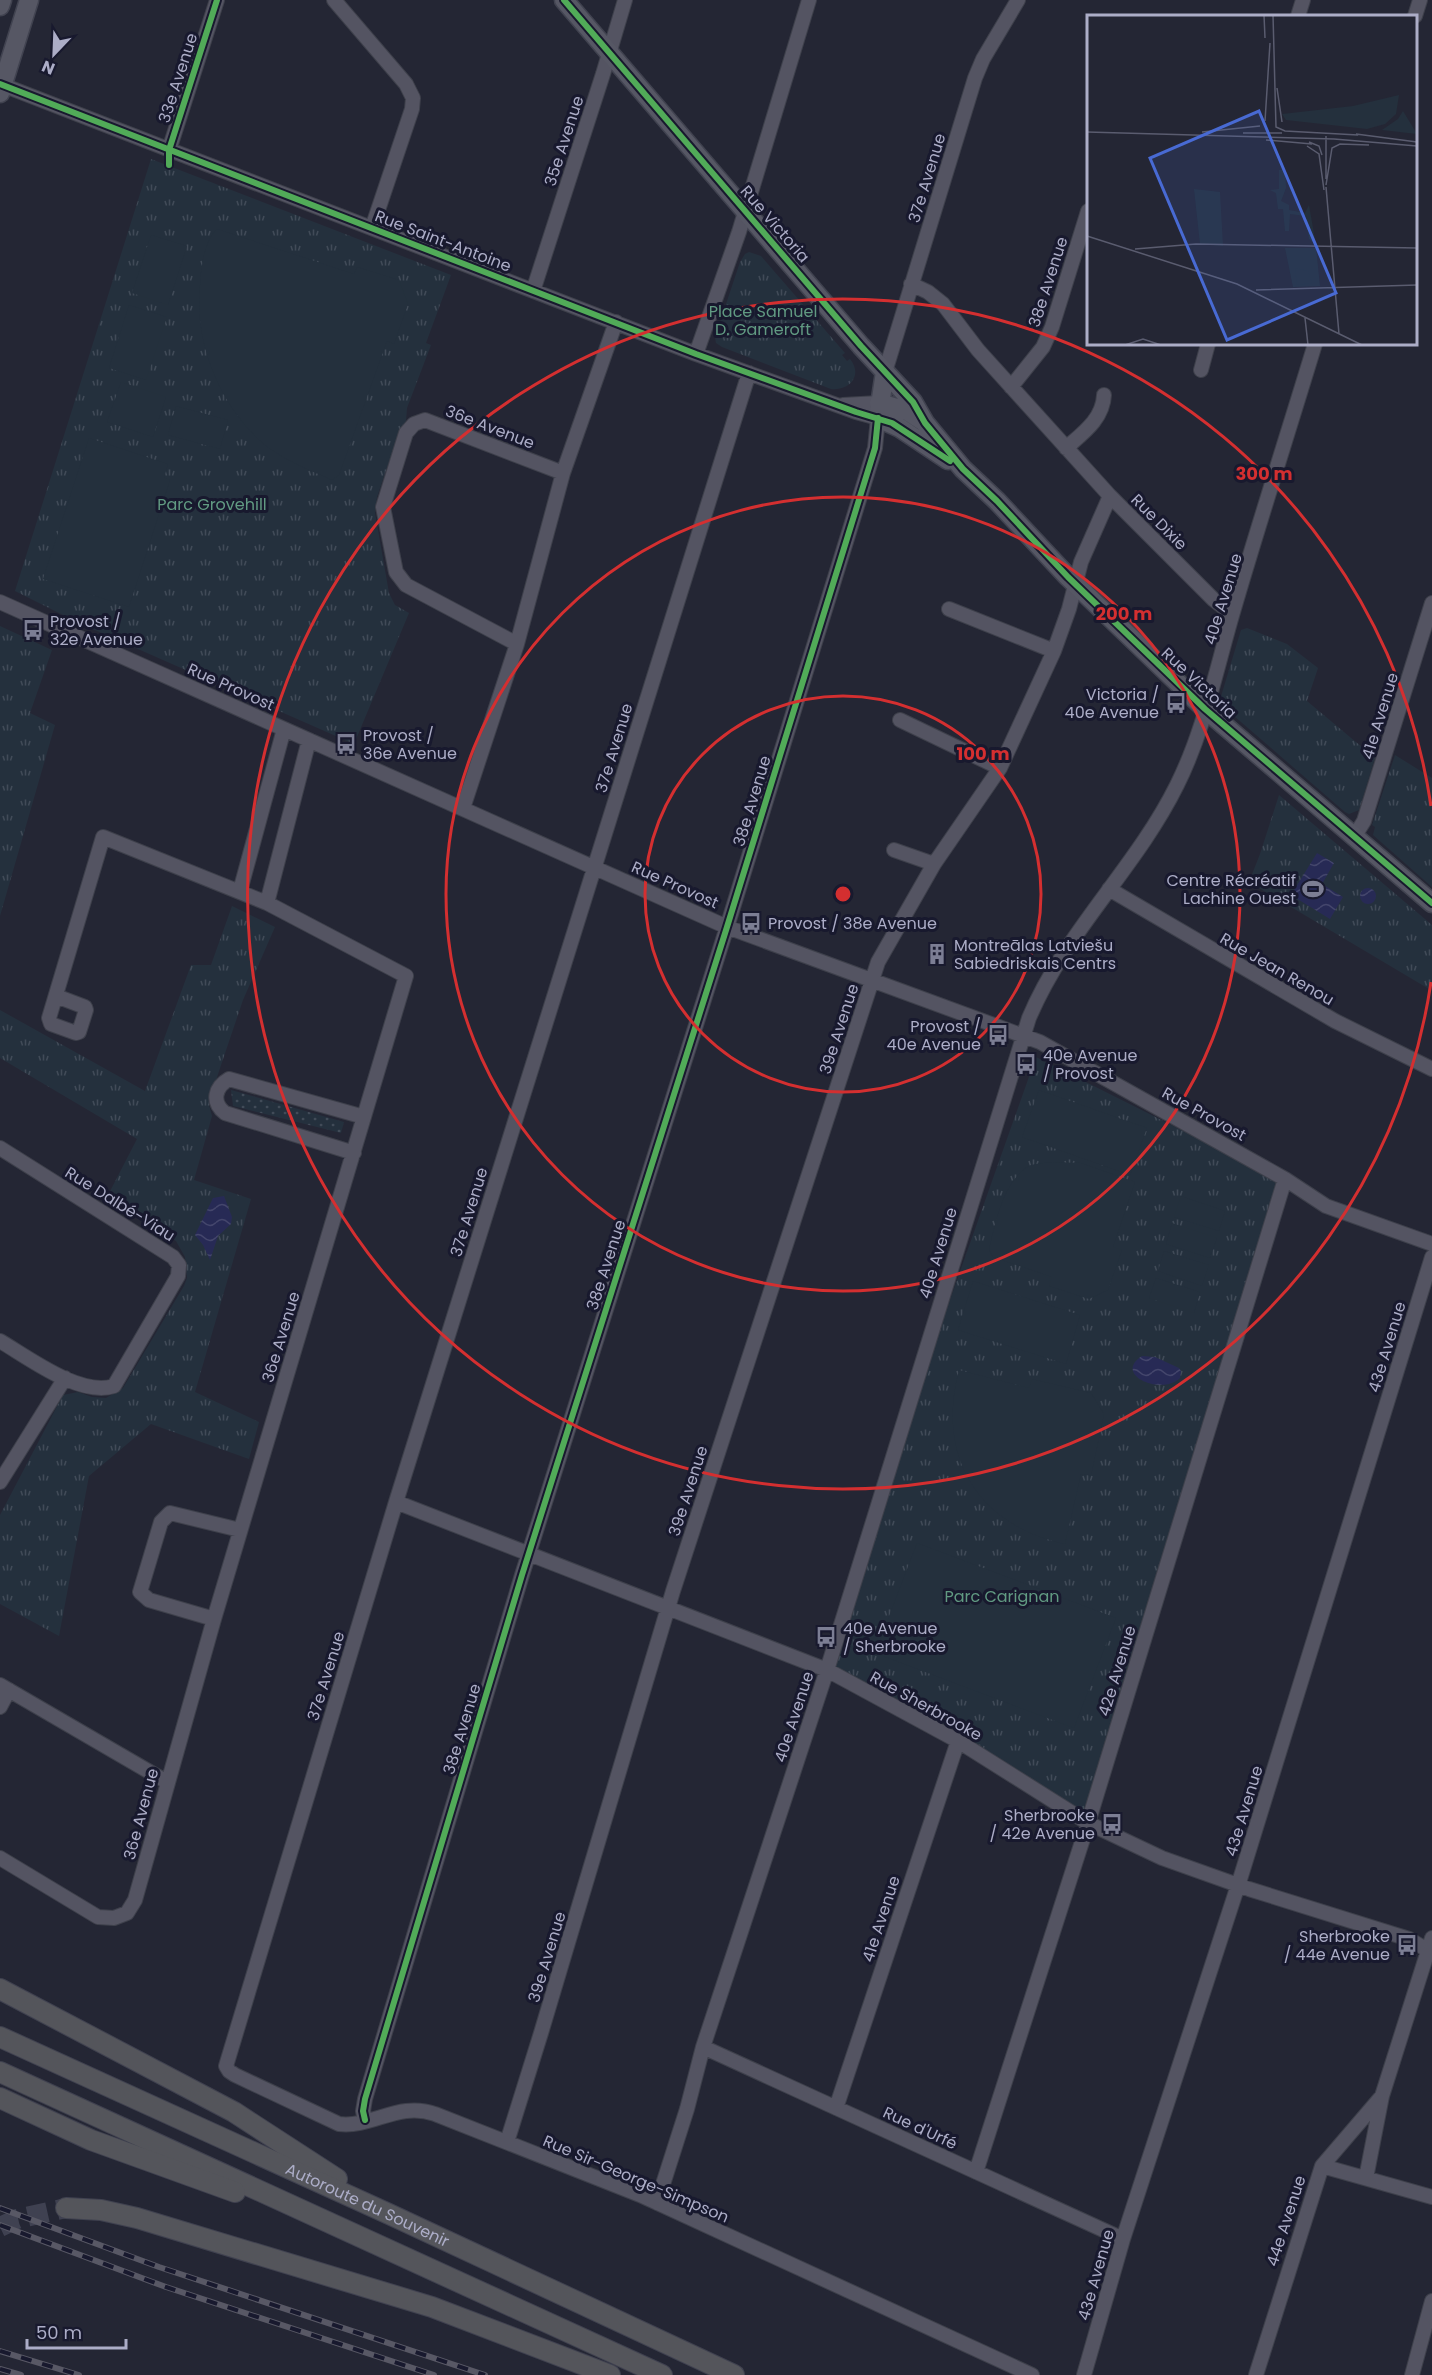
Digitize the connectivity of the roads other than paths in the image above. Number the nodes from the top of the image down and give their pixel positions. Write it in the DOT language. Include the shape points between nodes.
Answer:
graph roads {
  1 [pos="2,0"];
  2 [pos="29,0"];
  3 [pos="218,0"];
  4 [pos="334,0"];
  5 [pos="564,0"];
  6 [pos="625,0"];
  7 [pos="809,0"];
  8 [pos="1018,0"];
  9 [pos="1303,0"];
  10 [pos="1420,0"];
  11 [pos="0,6"];
  12 [pos="1298,15"];
  13 [pos="1415,15"];
  14 [pos="609,54"];
  15 [pos="1,87"];
  16 [pos="169,150"];
  17 [pos="745,210"];
  18 [pos="1087,217"];
  19 [pos="372,228"];
  20 [pos="911,284"];
  21 [pos="533,291"];
  22 [pos="616,322"];
  23 [pos="1208,345"];
  24 [pos="1315,345"];
  25 [pos="696,354"];
  26 [pos="1201,370"];
  27 [pos="885,372"];
  28 [pos="749,373"];
  29 [pos="1011,387"];
  30 [pos="1104,395"];
  31 [pos="879,410"];
  32 [pos="925,423"];
  33 [pos="1066,448"];
  34 [pos="963,469"];
  35 [pos="563,473"];
  36 [pos="1110,496"];
  37 [pos="1076,584"];
  38 [pos="0,602"];
  39 [pos="1432,603"];
  40 [pos="949,609"];
  41 [pos="1232,614"];
  42 [pos="517,644"];
  43 [pos="1054,651"];
  44 [pos="1205,709"];
  45 [pos="900,720"];
  46 [pos="284,729"];
  47 [pos="309,740"];
  48 [pos="1000,768"];
  49 [pos="464,808"];
  50 [pos="1354,837"];
  51 [pos="894,850"];
  52 [pos="934,864"];
  53 [pos="595,867"];
  54 [pos="1109,889"];
  55 [pos="240,891"];
  56 [pos="267,903"];
  57 [pos="1432,903"];
  58 [pos="727,927"];
  59 [pos="872,979"];
  60 [pos="56,996"];
  61 [pos="1023,1035"];
  62 [pos="1432,1069"];
  63 [pos="364,1117"];
  64 [pos="0,1148"];
  65 [pos="354,1153"];
  66 [pos="1285,1179"];
  67 [pos="1432,1244"];
  68 [pos="1432,1257"];
  69 [pos="0,1341"];
  70 [pos="65,1378"];
  71 [pos="0,1482"];
  72 [pos="396,1502"];
  73 [pos="240,1530"];
  74 [pos="529,1555"];
  75 [pos="668,1608"];
  76 [pos="214,1618"];
  77 [pos="826,1670"];
  78 [pos="5,1687"];
  79 [pos="0,1707"];
  80 [pos="958,1741"];
  81 [pos="167,1782"];
  82 [pos="1088,1823"];
  83 [pos="0,1858"];
  84 [pos="1239,1885"];
  85 [pos="1431,1947"];
  86 [pos="0,1989"];
  87 [pos="0,2037"];
  88 [pos="703,2047"];
  89 [pos="226,2062"];
  90 [pos="0,2072"];
  91 [pos="1382,2096"];
  92 [pos="0,2098"];
  93 [pos="836,2108"];
  94 [pos="365,2120"];
  95 [pos="507,2142"];
  96 [pos="1322,2166"];
  97 [pos="976,2172"];
  98 [pos="1366,2178"];
  99 [pos="1432,2197"];
  100 [pos="657,2203"];
  101 [pos="66,2208"];
  102 [pos="389,2214"];
  103 [pos="365,2238"];
  104 [pos="1123,2239"];
  105 [pos="1432,2301"];
  106 [pos="610,2375"];
  107 [pos="662,2375"];
  108 [pos="734,2375"];
  109 [pos="1032,2375"];
  110 [pos="1084,2375"];
  111 [pos="1256,2375"];
  112 [pos="1413,2375"];
  1 -- 11 [label="main road"];
  2 -- 15 [label="main road"];
  3 -- 16 [label="street, 33e Avenue"];
  4 -- 19 [label="street" via="406,84 413,98"];
  5 -- 14 [label="main road, Rue Victoria"];
  6 -- 14 [label="street, 35e Avenue"];
  7 -- 17 [label="street"];
  8 -- 20 [label="street, 37e Avenue" via="975,78"];
  9 -- 12 [label="street"];
  10 -- 13 [label="street"];
  14 -- 17 [label="main road, Rue Victoria"];
  14 -- 21 [label="street, 35e Avenue"];
  15 -- 16 [label="street, Rue Saint-Antoine"];
  16 -- 19 [label="street, Rue Saint-Antoine"];
  17 -- 25 [label="street"];
  17 -- 27 [label="main road, Rue Victoria"];
  18 -- 29 [label="street, 38e Avenue" via="1052,327 1043,347"];
  19 -- 21 [label="street, Rue Saint-Antoine"];
  20 -- 27 [label="street, 37e Avenue"];
  20 -- 29 [label="street, Rue Dixie" via="943,304"];
  21 -- 22 [label="street, Rue Saint-Antoine"];
  22 -- 25 [label="street, Rue Saint-Antoine"];
  22 -- 35 [label="street"];
  23 -- 26 [label="street"];
  24 -- 41 [label="street, 40e Avenue"];
  25 -- 28 [label="street, Rue Saint-Antoine"];
  27 -- 31 [label="main road"];
  27 -- 32 [label="main road, Rue Victoria"];
  28 -- 31 [label="street, Rue Saint-Antoine" via="838,406"];
  28 -- 53 [label="street, 37e Avenue"];
  29 -- 33 [label="street, Rue Dixie"];
  30 -- 33 [label="street" via="1104,407 1098,417"];
  31 -- 32 [label="main road" via="907,411"];
  31 -- 34 [label="main road, Rue Victoria"];
  31 -- 58 [label="street, 38e Avenue" via="875,448"];
  32 -- 34 [label="main road, Rue Victoria"];
  33 -- 36 [label="street, Rue Dixie"];
  34 -- 37 [label="main road, Rue Victoria"];
  35 -- 42 [label="street"];
  35 -- 42 [label="street, 36e Avenue" via="425,420 406,433 383,507 396,572 406,585"];
  36 -- 37 [label="street, 39e Avenue" via="1081,562"];
  36 -- 41 [label="street, Rue Dixie"];
  37 -- 43 [label="street, 39e Avenue"];
  37 -- 44 [label="main road, Rue Victoria"];
  38 -- 46 [label="street, Rue Provost"];
  39 -- 50 [label="street, 41e Avenue" via="1364,821"];
  40 -- 43 [label="street"];
  41 -- 44 [label="street, 40e Avenue"];
  42 -- 49 [label="street"];
  43 -- 48 [label="street, 39e Avenue"];
  44 -- 50 [label="main road, Rue Victoria"];
  44 -- 54 [label="street, 40e Avenue" via="1198,735 1168,803"];
  45 -- 48 [label="street"];
  46 -- 47 [label="street, Rue Provost"];
  46 -- 55 [label="street"];
  47 -- 49 [label="street, Rue Provost"];
  47 -- 56 [label="street"];
  48 -- 52 [label="street, 39e Avenue"];
  49 -- 53 [label="street, Rue Provost"];
  50 -- 57 [label="main road, Rue Victoria"];
  51 -- 52 [label="street"];
  52 -- 59 [label="street, 39e Avenue"];
  53 -- 58 [label="street, Rue Provost"];
  53 -- 72 [label="street, 37e Avenue"];
  54 -- 61 [label="street, 40e Avenue" via="1051,971"];
  54 -- 62 [label="street, Rue Jean Renou" via="1335,1021"];
  55 -- 56 [label="street, 36e Avenue"];
  55 -- 60 [label="street, 36e Avenue" via="103,837"];
  56 -- 63 [label="street, 36e Avenue" via="406,976"];
  58 -- 59 [label="street, Rue Provost"];
  58 -- 74 [label="street, 38e Avenue"];
  59 -- 61 [label="street, Rue Provost"];
  59 -- 75 [label="street, 39e Avenue"];
  61 -- 66 [label="street, Rue Provost"];
  61 -- 77 [label="street, 40e Avenue"];
  63 -- 65 [label="street, 36e Avenue"];
  63 -- 65 [label="street" via="230,1079 220,1084 215,1097 225,1113"];
  64 -- 70 [label="street, Rue Dalbé-Viau" via="173,1257 178,1265 178,1276 114,1386 102,1390"];
  65 -- 73 [label="street, 36e Avenue"];
  66 -- 67 [label="street, Rue Provost" via="1326,1206"];
  66 -- 82 [label="street, 42e Avenue"];
  68 -- 84 [label="street, 43e Avenue"];
  69 -- 70 [label="street, Rue Dalbé-Viau"];
  70 -- 71 [label="street"];
  72 -- 74 [label="street, Rue Sherbrooke"];
  72 -- 89 [label="street, 37e Avenue"];
  73 -- 76 [label="street, 36e Avenue"];
  73 -- 76 [label="street" via="170,1513 161,1522 140,1592 149,1600"];
  74 -- 75 [label="street, Rue Sherbrooke"];
  74 -- 94 [label="street, 38e Avenue" via="369,2087 363,2111"];
  75 -- 77 [label="street, Rue Sherbrooke"];
  75 -- 95 [label="street, 39e Avenue"];
  76 -- 81 [label="street, 36e Avenue"];
  77 -- 80 [label="street, Rue Sherbrooke"];
  77 -- 88 [label="street, 40e Avenue"];
  78 -- 79 [label="street"];
  78 -- 81 [label="street"];
  80 -- 82 [label="street, Rue Sherbrooke"];
  80 -- 93 [label="street, 41e Avenue"];
  81 -- 83 [label="street, 36e Avenue" via="135,1900 127,1913 114,1918 98,1917"];
  82 -- 84 [label="street, Rue Sherbrooke" via="1162,1858"];
  82 -- 97 [label="street, 42e Avenue"];
  84 -- 85 [label="street, Rue Sherbrooke"];
  84 -- 104 [label="street, 43e Avenue"];
  85 -- 91 [label="street, 44e Avenue"];
  86 -- 102 [label="highway" via="234,2112"];
  87 -- 102 [label="highway, Autoroute du Souvenir"];
  88 -- 93 [label="street, Rue d'Urfé"];
  88 -- 100 [label="street, 40e Avenue"];
  89 -- 94 [label="street, Rue Sir-George-Simpson" via="231,2073 331,2122 349,2125"];
  90 -- 103 [label="highway, Autoroute du Souvenir"];
  91 -- 96 [label="street, 44e Avenue"];
  91 -- 98 [label="street, 44e Avenue"];
  92 -- 103 [label="highway" via="91,2140"];
  93 -- 97 [label="street, Rue d'Urfé"];
  94 -- 95 [label="street, Rue Sir-George-Simpson" via="403,2110 426,2111"];
  95 -- 100 [label="street, Rue Sir-George-Simpson"];
  96 -- 98 [label="street"];
  96 -- 111 [label="street, 44e Avenue"];
  97 -- 104 [label="street, Rue d'Urfé"];
  98 -- 99 [label="street"];
  100 -- 109 [label="street, Rue Sir-George-Simpson"];
  101 -- 106 [label="highway" via="137,2218 432,2307"];
  102 -- 108 [label="highway, Autoroute du Souvenir"];
  103 -- 107 [label="highway, Autoroute du Souvenir"];
  104 -- 110 [label="street, 43e Avenue"];
  105 -- 112 [label="street"];
}
